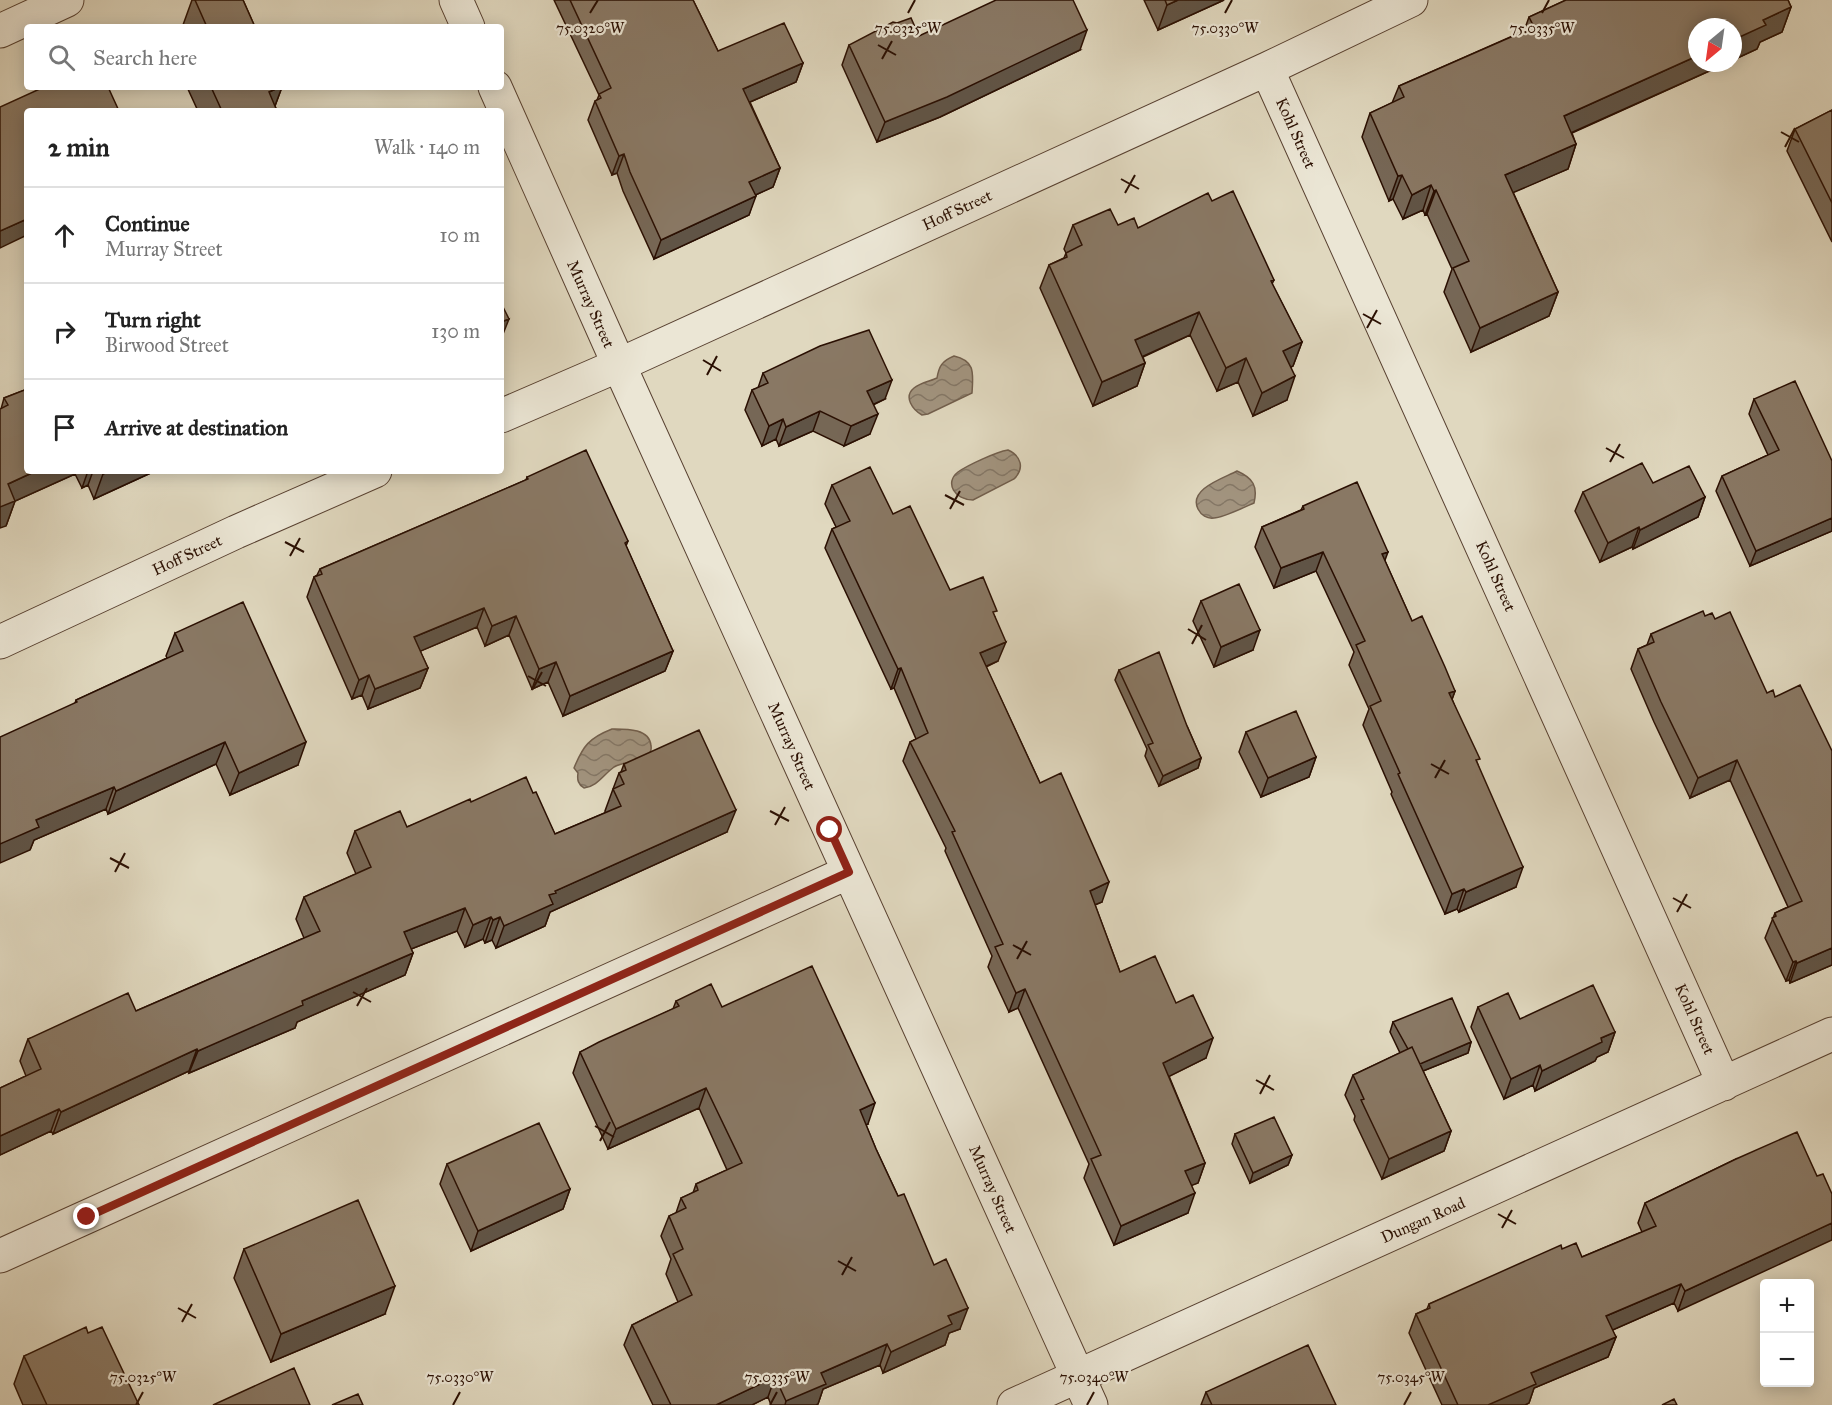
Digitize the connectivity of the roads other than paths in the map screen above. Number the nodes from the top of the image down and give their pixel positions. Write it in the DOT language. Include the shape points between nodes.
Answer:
graph roads {
  1 [pos="67,0"];
  2 [pos="456,0"];
  3 [pos="1411,0"];
  4 [pos="467,24"];
  5 [pos="0,31"];
  6 [pos="1267,69"];
  7 [pos="496,90"];
  8 [pos="619,365"];
  9 [pos="504,415"];
  10 [pos="368,474"];
  11 [pos="0,642"];
  12 [pos="849,872"];
  13 [pos="1832,1034"];
  14 [pos="1724,1083"];
  15 [pos="0,1256"];
  16 [pos="1084,1391"];
  17 [pos="1014,1405"];
  1 -- 5 [label="street"];
  2 -- 4 [label="street"];
  3 -- 6 [label="street, Hoff Street"];
  6 -- 8 [label="street, Hoff Street"];
  6 -- 14 [label="street, Kohl Street"];
  7 -- 8 [label="street, Murray Street"];
  8 -- 9 [label="street, Hoff Street"];
  8 -- 12 [label="street, Murray Street"];
  10 -- 11 [label="street, Hoff Street"];
  12 -- 15 [label="street"];
  12 -- 16 [label="street, Murray Street"];
  13 -- 14 [label="street, Dungan Road"];
  14 -- 16 [label="street, Dungan Road"];
  16 -- 17 [label="street, Dungan Road"];
}
